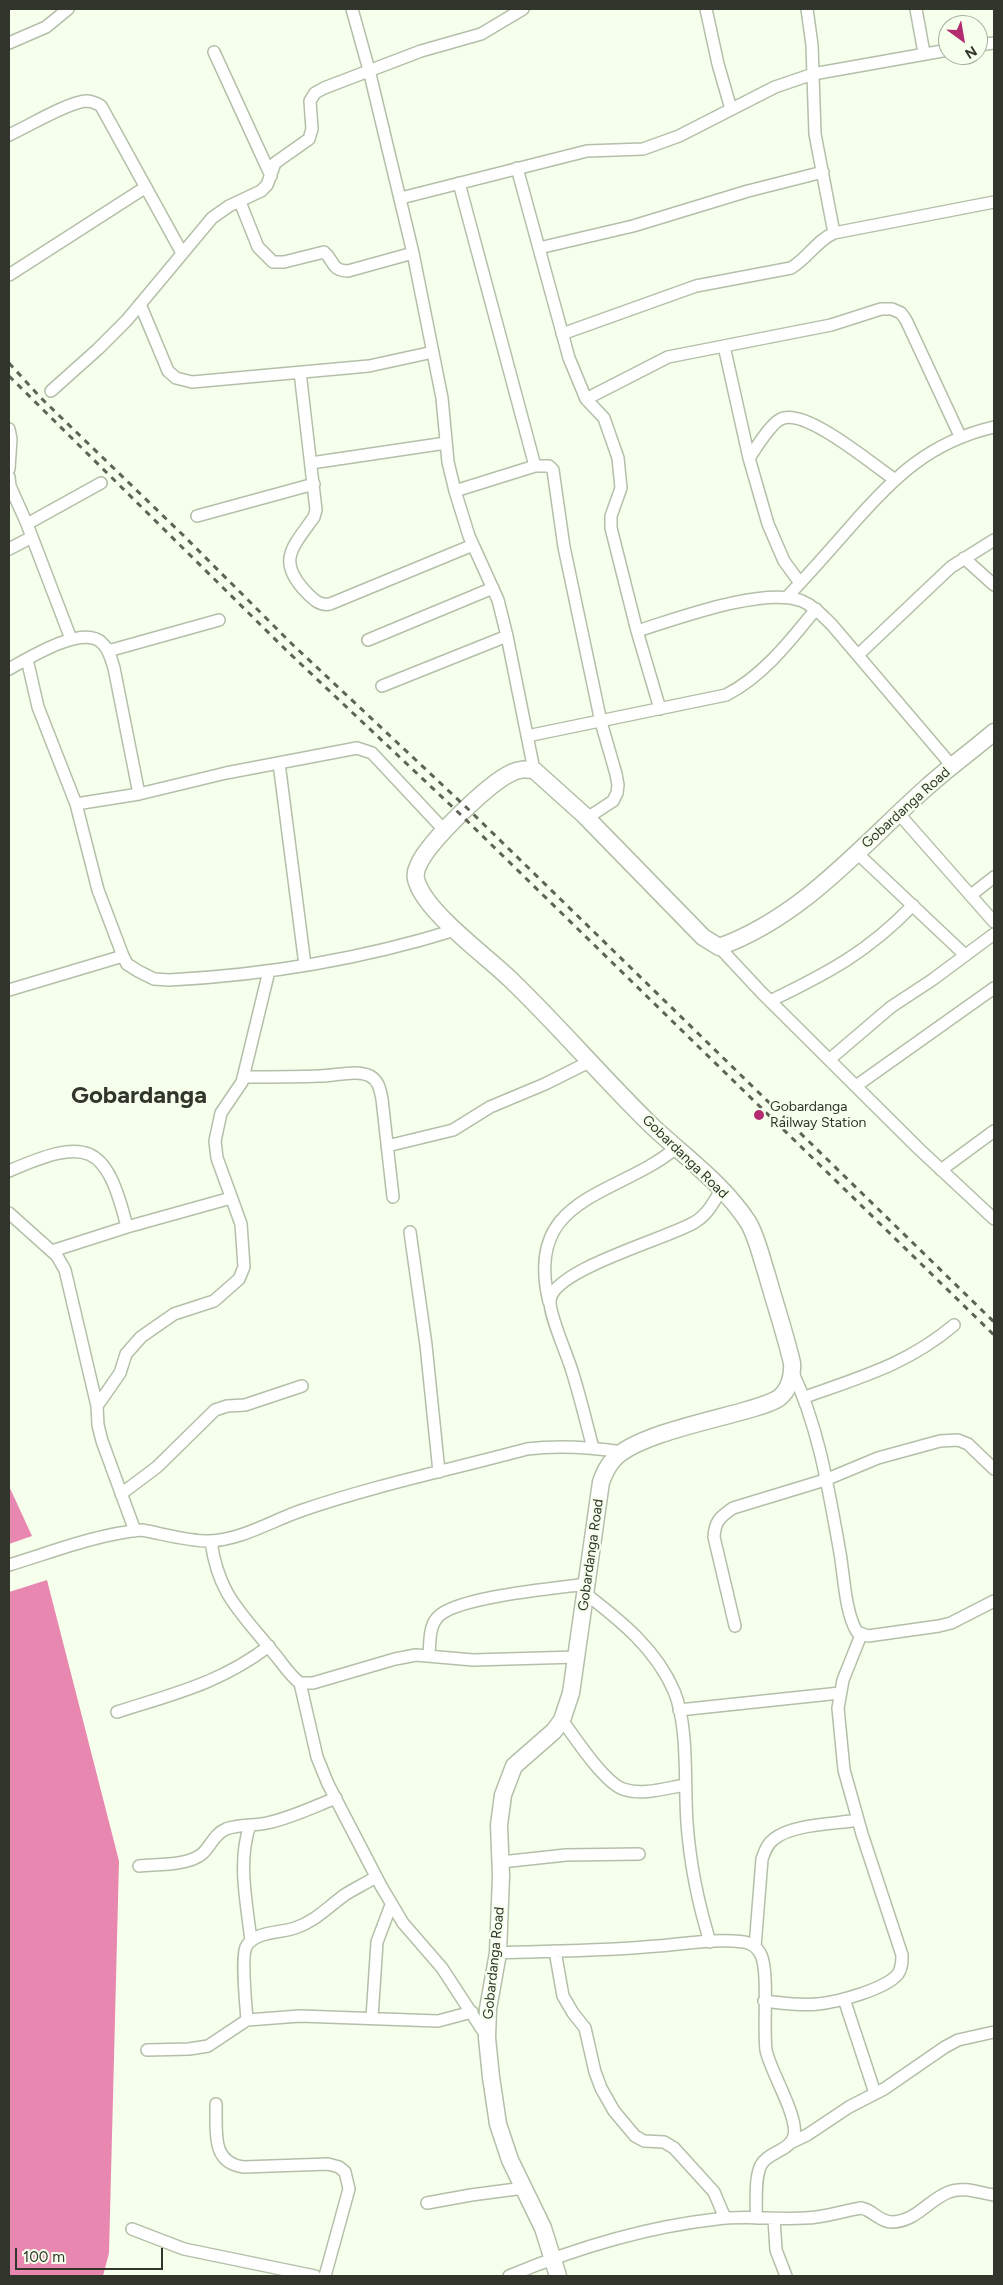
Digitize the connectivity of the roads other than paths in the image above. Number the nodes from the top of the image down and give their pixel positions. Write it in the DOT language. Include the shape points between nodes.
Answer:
graph roads {
  1 [pos="68,9"];
  2 [pos="352,9"];
  3 [pos="522,9"];
  4 [pos="706,9"];
  5 [pos="807,9"];
  6 [pos="916,9"];
  7 [pos="9,43"];
  8 [pos="214,52"];
  9 [pos="938,52"];
  10 [pos="924,54"];
  11 [pos="369,70"];
  12 [pos="813,74"];
  13 [pos="731,109"];
  14 [pos="9,136"];
  15 [pos="517,168"];
  16 [pos="823,172"];
  17 [pos="271,176"];
  18 [pos="459,183"];
  19 [pos="146,187"];
  20 [pos="400,198"];
  21 [pos="240,202"];
  22 [pos="994,202"];
  23 [pos="834,233"];
  24 [pos="539,248"];
  25 [pos="182,253"];
  26 [pos="413,253"];
  27 [pos="9,275"];
  28 [pos="140,304"];
  29 [pos="562,334"];
  30 [pos="724,346"];
  31 [pos="433,352"];
  32 [pos="300,372"];
  33 [pos="51,391"];
  34 [pos="586,399"];
  35 [pos="994,427"];
  36 [pos="9,429"];
  37 [pos="960,436"];
  38 [pos="446,443"];
  39 [pos="749,458"];
  40 [pos="311,463"];
  41 [pos="535,466"];
  42 [pos="9,469"];
  43 [pos="9,477"];
  44 [pos="894,480"];
  45 [pos="101,484"];
  46 [pos="314,484"];
  47 [pos="455,491"];
  48 [pos="197,516"];
  49 [pos="27,524"];
  50 [pos="32,537"];
  51 [pos="994,540"];
  52 [pos="473,545"];
  53 [pos="9,549"];
  54 [pos="964,558"];
  55 [pos="800,584"];
  56 [pos="994,585"];
  57 [pos="492,588"];
  58 [pos="787,597"];
  59 [pos="816,609"];
  60 [pos="219,620"];
  61 [pos="637,631"];
  62 [pos="508,636"];
  63 [pos="71,639"];
  64 [pos="368,640"];
  65 [pos="108,651"];
  66 [pos="858,655"];
  67 [pos="27,658"];
  68 [pos="9,669"];
  69 [pos="382,686"];
  70 [pos="660,709"];
  71 [pos="601,722"];
  72 [pos="994,732"];
  73 [pos="527,736"];
  74 [pos="279,763"];
  75 [pos="952,766"];
  76 [pos="534,770"];
  77 [pos="139,794"];
  78 [pos="76,804"];
  79 [pos="899,814"];
  80 [pos="588,818"];
  81 [pos="445,831"];
  82 [pos="857,853"];
  83 [pos="994,877"];
  84 [pos="971,895"];
  85 [pos="913,905"];
  86 [pos="994,922"];
  87 [pos="455,930"];
  88 [pos="994,934"];
  89 [pos="719,947"];
  90 [pos="965,955"];
  91 [pos="123,956"];
  92 [pos="305,965"];
  93 [pos="269,972"];
  94 [pos="994,988"];
  95 [pos="9,990"];
  96 [pos="770,1001"];
  97 [pos="830,1059"];
  98 [pos="591,1061"];
  99 [pos="243,1077"];
  100 [pos="856,1086"];
  101 [pos="994,1131"];
  102 [pos="387,1146"];
  103 [pos="676,1148"];
  104 [pos="941,1170"];
  105 [pos="9,1171"];
  106 [pos="721,1190"];
  107 [pos="393,1197"];
  108 [pos="231,1198"];
  109 [pos="9,1213"];
  110 [pos="994,1219"];
  111 [pos="127,1227"];
  112 [pos="410,1232"];
  113 [pos="52,1251"];
  114 [pos="550,1302"];
  115 [pos="954,1325"];
  116 [pos="792,1371"];
  117 [pos="302,1386"];
  118 [pos="805,1397"];
  119 [pos="97,1406"];
  120 [pos="593,1448"];
  121 [pos="622,1452"];
  122 [pos="994,1469"];
  123 [pos="439,1472"];
  124 [pos="825,1480"];
  125 [pos="121,1494"];
  126 [pos="135,1531"];
  127 [pos="211,1541"];
  128 [pos="9,1565"];
  129 [pos="586,1589"];
  130 [pos="994,1601"];
  131 [pos="735,1626"];
  132 [pos="861,1635"];
  133 [pos="269,1646"];
  134 [pos="429,1655"];
  135 [pos="577,1657"];
  136 [pos="300,1683"];
  137 [pos="840,1693"];
  138 [pos="679,1710"];
  139 [pos="117,1712"];
  140 [pos="562,1720"];
  141 [pos="685,1785"];
  142 [pos="336,1798"];
  143 [pos="858,1820"];
  144 [pos="250,1825"];
  145 [pos="640,1854"];
  146 [pos="500,1862"];
  147 [pos="139,1866"];
  148 [pos="376,1877"];
  149 [pos="391,1905"];
  150 [pos="251,1941"];
  151 [pos="710,1942"];
  152 [pos="755,1947"];
  153 [pos="555,1951"];
  154 [pos="498,1953"];
  155 [pos="844,1999"];
  156 [pos="764,2002"];
  157 [pos="472,2012"];
  158 [pos="372,2018"];
  159 [pos="246,2020"];
  160 [pos="994,2032"];
  161 [pos="487,2038"];
  162 [pos="147,2050"];
  163 [pos="876,2093"];
  164 [pos="216,2104"];
  165 [pos="790,2143"];
  166 [pos="524,2188"];
  167 [pos="994,2195"];
  168 [pos="427,2203"];
  169 [pos="725,2218"];
  170 [pos="756,2218"];
  171 [pos="774,2219"];
  172 [pos="132,2229"];
  173 [pos="553,2258"];
  174 [pos="314,2276"];
  175 [pos="324,2276"];
  176 [pos="509,2276"];
  177 [pos="558,2276"];
  178 [pos="786,2276"];
  1 -- 7 [label="street" via="46,27"];
  2 -- 11 [label="street"];
  3 -- 11 [label="street" via="481,34"];
  4 -- 13 [label="street"];
  5 -- 12 [label="street"];
  6 -- 10 [label="street"];
  8 -- 17 [label="street"];
  9 -- 10 [label="street"];
  10 -- 12 [label="street"];
  11 -- 17 [label="street" via="315,93 310,101 310,139 275,163"];
  11 -- 20 [label="street"];
  12 -- 13 [label="street" via="775,87"];
  12 -- 16 [label="street" via="815,134"];
  13 -- 15 [label="street" via="679,136 643,149 587,151"];
  14 -- 19 [label="street" via="69,106 94,102 106,114"];
  15 -- 18 [label="street"];
  15 -- 24 [label="street"];
  16 -- 23 [label="street"];
  16 -- 24 [label="street" via="633,226"];
  17 -- 21 [label="street" via="261,191"];
  18 -- 20 [label="street"];
  18 -- 41 [label="street"];
  19 -- 25 [label="street"];
  19 -- 27 [label="street"];
  20 -- 26 [label="street"];
  21 -- 25 [label="street" via="212,218"];
  21 -- 26 [label="street" via="258,248 273,262 324,252 335,268 348,271"];
  22 -- 23 [label="street"];
  23 -- 29 [label="street" via="791,268 711,282"];
  24 -- 29 [label="street"];
  25 -- 28 [label="street"];
  26 -- 31 [label="street"];
  28 -- 32 [label="street" via="168,371 176,378 192,382"];
  28 -- 33 [label="street" via="109,338"];
  29 -- 34 [label="street"];
  30 -- 34 [label="street" via="668,357"];
  30 -- 37 [label="street" via="831,325 881,310 901,313"];
  30 -- 39 [label="street"];
  31 -- 32 [label="street" via="369,366"];
  31 -- 38 [label="street"];
  32 -- 40 [label="street"];
  34 -- 61 [label="street" via="604,418 618,458 621,488 611,516 612,528"];
  35 -- 37 [label="street"];
  36 -- 42 [label="street"];
  37 -- 44 [label="street" via="921,457"];
  38 -- 40 [label="street"];
  38 -- 47 [label="street"];
  39 -- 44 [label="street" via="776,422 791,416 821,430"];
  39 -- 55 [label="street" via="776,544"];
  40 -- 46 [label="street"];
  41 -- 47 [label="street"];
  41 -- 71 [label="street" via="550,466 556,476 564,548"];
  43 -- 49 [label="street"];
  44 -- 55 [label="street"];
  45 -- 49 [label="street"];
  46 -- 48 [label="street"];
  46 -- 52 [label="street" via="314,517 292,551 289,567 297,582 320,604 330,604"];
  47 -- 52 [label="street"];
  49 -- 50 [label="street"];
  50 -- 53 [label="street"];
  50 -- 63 [label="street"];
  51 -- 54 [label="street"];
  52 -- 57 [label="street"];
  54 -- 56 [label="street"];
  54 -- 66 [label="street" via="934,581"];
  55 -- 58 [label="street"];
  57 -- 62 [label="street"];
  57 -- 64 [label="street"];
  58 -- 59 [label="street"];
  58 -- 61 [label="street" via="712,608"];
  59 -- 66 [label="street"];
  59 -- 70 [label="street" via="782,649 744,685 726,695"];
  60 -- 65 [label="street"];
  61 -- 70 [label="street"];
  62 -- 69 [label="street"];
  62 -- 73 [label="street"];
  63 -- 65 [label="street" via="94,637"];
  63 -- 67 [label="street"];
  65 -- 77 [label="street"];
  66 -- 75 [label="street"];
  67 -- 68 [label="street"];
  67 -- 78 [label="street" via="38,707"];
  70 -- 71 [label="street"];
  71 -- 73 [label="street"];
  71 -- 80 [label="street" via="616,774 617,793 613,801"];
  72 -- 75 [label="main road, Gobardanga Road"];
  73 -- 76 [label="street"];
  74 -- 77 [label="street"];
  74 -- 81 [label="street" via="338,750 366,750"];
  74 -- 92 [label="street"];
  75 -- 79 [label="main road, Gobardanga Road"];
  76 -- 80 [label="main road"];
  76 -- 81 [label="main road, Gobardanga Road" via="523,769 497,782"];
  77 -- 78 [label="street"];
  78 -- 91 [label="street" via="98,890"];
  79 -- 82 [label="main road, Gobardanga Road"];
  79 -- 84 [label="street"];
  80 -- 89 [label="main road" via="704,937"];
  81 -- 87 [label="main road, Gobardanga Road" via="422,857 416,878 424,896"];
  82 -- 85 [label="street"];
  82 -- 89 [label="main road, Gobardanga Road" via="785,913"];
  83 -- 84 [label="street"];
  84 -- 86 [label="street"];
  85 -- 90 [label="street"];
  85 -- 96 [label="street" via="888,931 859,953"];
  87 -- 92 [label="street"];
  87 -- 98 [label="main road, Gobardanga Road" via="545,1012"];
  88 -- 90 [label="street"];
  89 -- 96 [label="street"];
  90 -- 97 [label="street" via="891,1007"];
  91 -- 93 [label="street" via="127,964 154,979"];
  91 -- 95 [label="street"];
  92 -- 93 [label="street"];
  93 -- 99 [label="street"];
  94 -- 100 [label="street"];
  96 -- 97 [label="street"];
  97 -- 100 [label="street"];
  98 -- 102 [label="street" via="490,1107 453,1130"];
  98 -- 103 [label="main road, Gobardanga Road"];
  99 -- 102 [label="street" via="369,1075 378,1084"];
  99 -- 108 [label="street" via="221,1112 215,1141 217,1158"];
  100 -- 104 [label="street"];
  101 -- 104 [label="street"];
  102 -- 107 [label="street"];
  103 -- 106 [label="main road, Gobardanga Road"];
  103 -- 114 [label="street" via="584,1200 559,1224 545,1253 543,1268"];
  104 -- 110 [label="street"];
  105 -- 111 [label="street" via="57,1152 88,1153 101,1162 118,1191"];
  106 -- 114 [label="street" via="711,1207 696,1222 673,1234 609,1257 567,1279 557,1286"];
  106 -- 116 [label="main road, Gobardanga Road" via="753,1234"];
  108 -- 111 [label="street"];
  108 -- 119 [label="street" via="243,1235 244,1268 239,1279 214,1301 174,1314 141,1337 126,1354 120,1373"];
  109 -- 113 [label="street"];
  111 -- 113 [label="street"];
  112 -- 123 [label="street"];
  113 -- 119 [label="street" via="65,1270"];
  114 -- 120 [label="street"];
  115 -- 118 [label="street" via="902,1362"];
  116 -- 118 [label="street"];
  116 -- 121 [label="main road, Gobardanga Road" via="786,1390 771,1402 685,1427"];
  117 -- 125 [label="street" via="215,1410 157,1467"];
  118 -- 124 [label="street"];
  119 -- 125 [label="street" via="102,1441"];
  120 -- 121 [label="street"];
  120 -- 123 [label="street" via="553,1446 527,1449"];
  121 -- 129 [label="main road, Gobardanga Road" via="611,1463 601,1482"];
  122 -- 124 [label="street" via="968,1444 958,1440 878,1458"];
  123 -- 127 [label="street" via="302,1510 250,1531"];
  124 -- 131 [label="street" via="732,1508 720,1516 714,1537"];
  124 -- 132 [label="street" via="853,1625"];
  125 -- 126 [label="street"];
  126 -- 127 [label="street"];
  126 -- 128 [label="street" via="99,1538"];
  127 -- 133 [label="street" via="217,1573 226,1595"];
  129 -- 134 [label="street" via="495,1597 449,1609 435,1620"];
  129 -- 135 [label="main road, Gobardanga Road"];
  129 -- 138 [label="street" via="641,1641 667,1678"];
  130 -- 132 [label="street" via="951,1623"];
  132 -- 137 [label="street"];
  133 -- 136 [label="street"];
  133 -- 139 [label="street" via="216,1680"];
  134 -- 135 [label="street" via="473,1660"];
  134 -- 136 [label="street" via="395,1659 313,1683"];
  135 -- 140 [label="main road, Gobardanga Road" via="571,1694"];
  136 -- 142 [label="street" via="317,1757"];
  137 -- 138 [label="street"];
  137 -- 143 [label="street" via="838,1708 844,1770"];
  138 -- 141 [label="street" via="684,1741"];
  140 -- 141 [label="street" via="595,1763 623,1789 643,1792"];
  140 -- 146 [label="main road, Gobardanga Road" via="514,1766 508,1777 499,1825"];
  141 -- 151 [label="street" via="692,1866"];
  142 -- 144 [label="street" via="284,1818"];
  142 -- 148 [label="street"];
  143 -- 152 [label="street" via="798,1829 772,1840 762,1859"];
  143 -- 155 [label="street" via="902,1955 897,1975 880,1986"];
  144 -- 147 [label="street" via="221,1832 196,1857"];
  144 -- 150 [label="street" via="243,1864"];
  145 -- 146 [label="street" via="566,1855"];
  146 -- 154 [label="main road, Gobardanga Road"];
  148 -- 149 [label="street"];
  148 -- 150 [label="street" via="305,1924"];
  149 -- 157 [label="street" via="442,1968"];
  149 -- 158 [label="street" via="377,1942"];
  150 -- 159 [label="street" via="245,1952"];
  151 -- 152 [label="street" via="746,1942"];
  151 -- 153 [label="street"];
  152 -- 156 [label="street" via="761,1956"];
  153 -- 154 [label="street"];
  153 -- 169 [label="street" via="563,1996 585,2028 595,2072 614,2111 635,2136 664,2142 674,2148 714,2192"];
  154 -- 161 [label="main road, Gobardanga Road" via="488,2009"];
  155 -- 156 [label="street" via="818,2004"];
  155 -- 163 [label="street"];
  156 -- 165 [label="street" via="767,2055 794,2128"];
  157 -- 158 [label="street" via="438,2022"];
  157 -- 161 [label="street"];
  158 -- 159 [label="street" via="300,2016"];
  159 -- 162 [label="street" via="208,2046"];
  160 -- 163 [label="street" via="945,2046"];
  161 -- 166 [label="main road, Gobardanga Road" via="498,2124"];
  163 -- 165 [label="street"];
  164 -- 175 [label="street" via="218,2148 226,2161 235,2166 317,2163 339,2167 346,2172 350,2189"];
  165 -- 170 [label="street" via="760,2166"];
  166 -- 168 [label="street"];
  166 -- 173 [label="main road, Gobardanga Road"];
  167 -- 171 [label="street" via="969,2190 949,2192 916,2215 894,2222 882,2221 861,2208 821,2217"];
  169 -- 170 [label="street"];
  169 -- 173 [label="street" via="629,2234"];
  170 -- 171 [label="street"];
  171 -- 178 [label="street" via="776,2250"];
  172 -- 174 [label="street" via="184,2249"];
  173 -- 176 [label="street"];
  173 -- 177 [label="main road, Gobardanga Road"];
}
